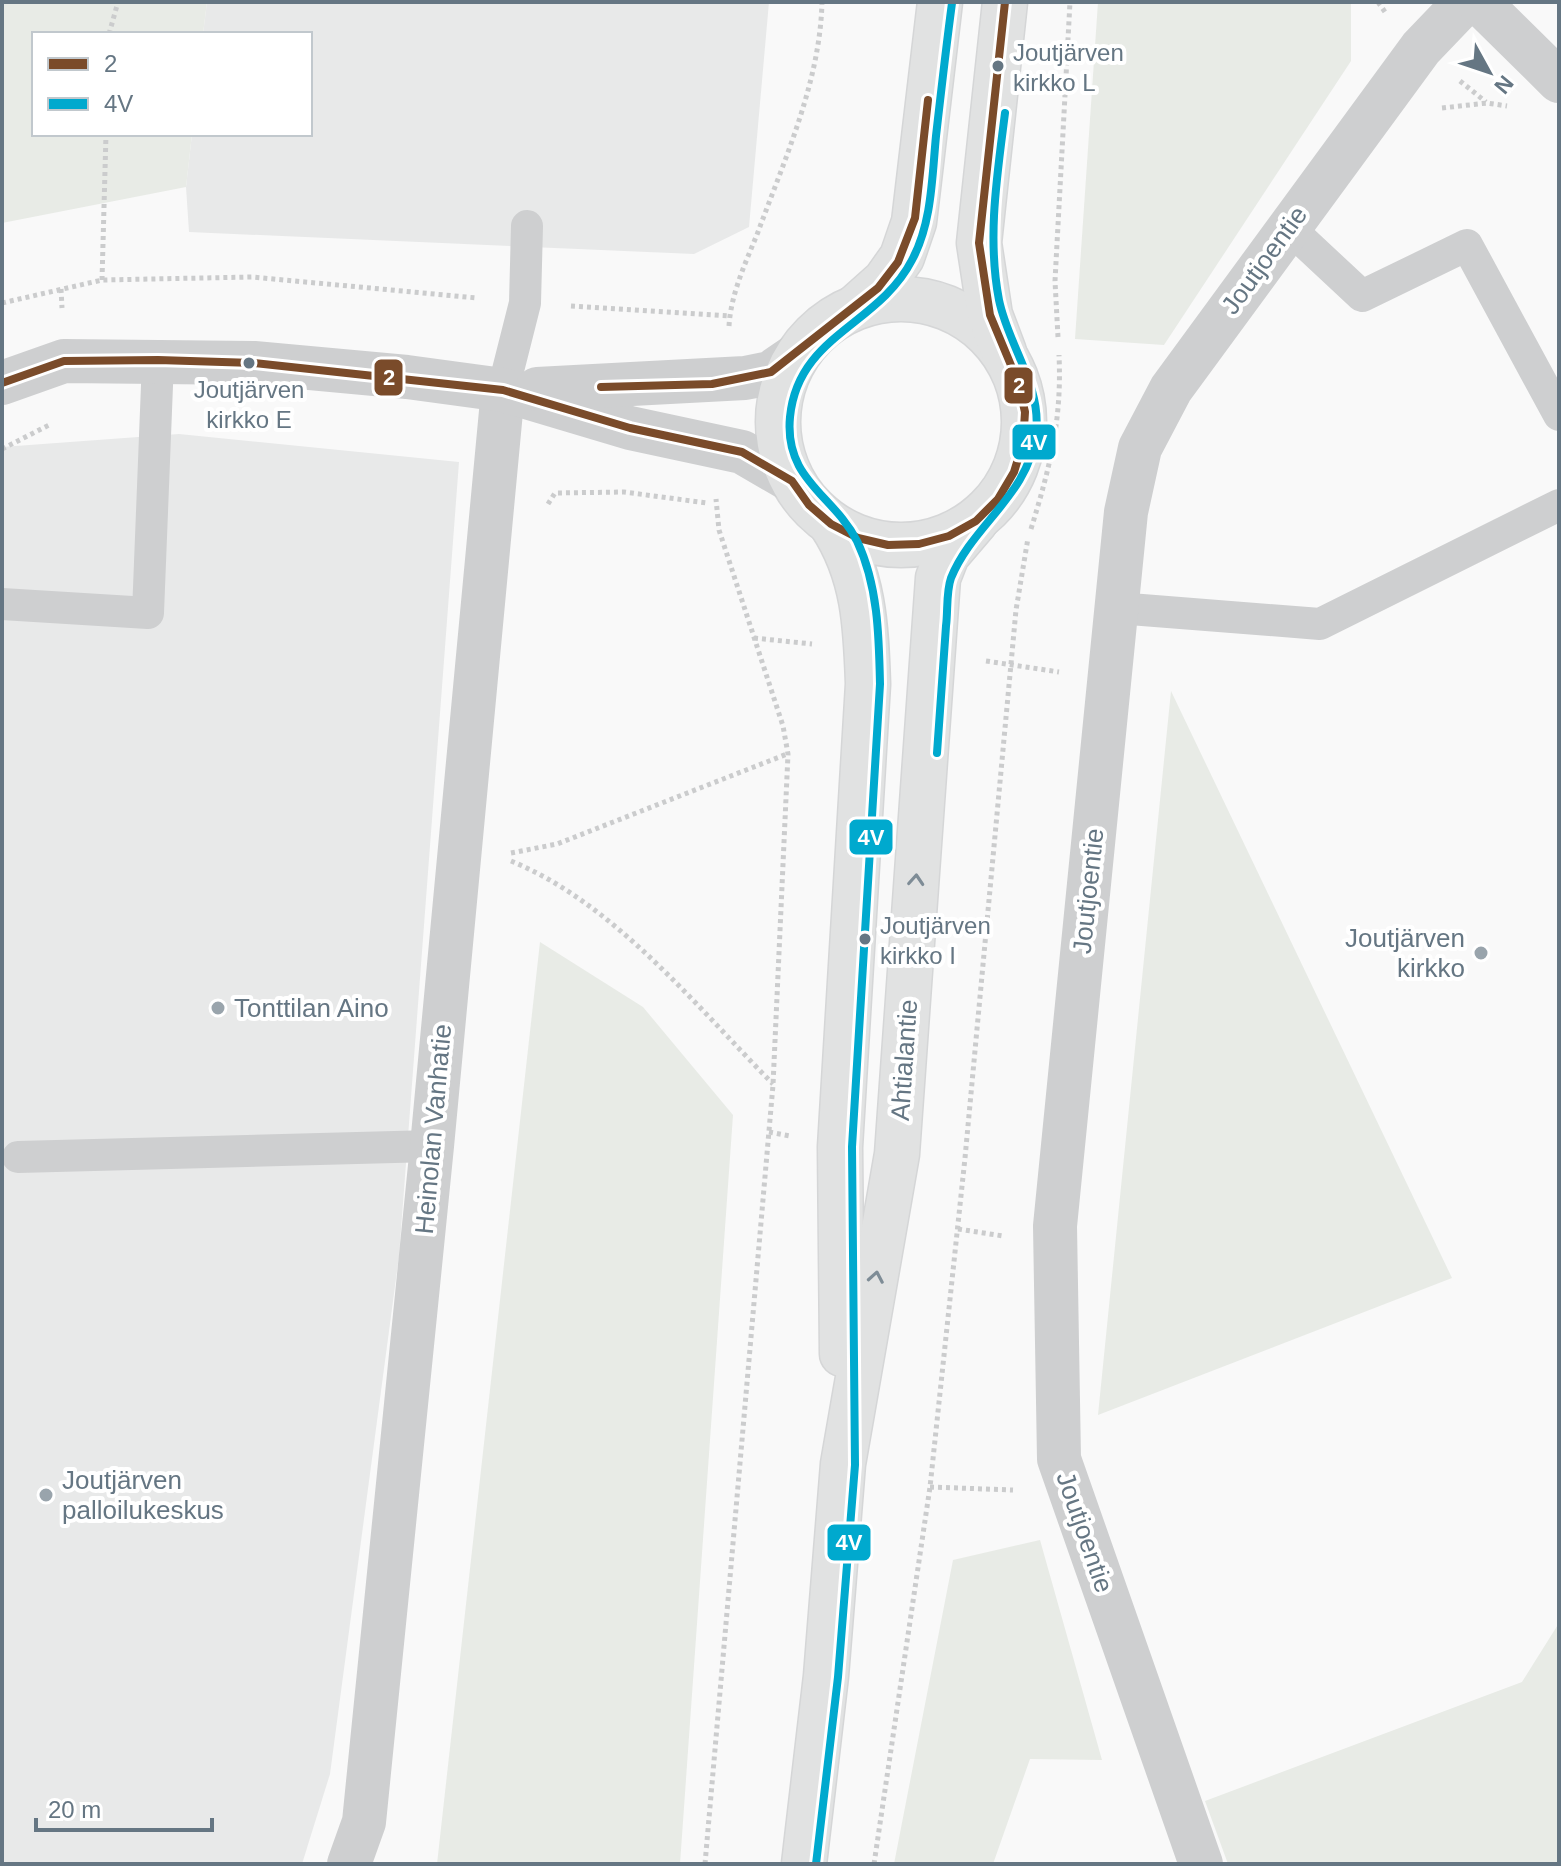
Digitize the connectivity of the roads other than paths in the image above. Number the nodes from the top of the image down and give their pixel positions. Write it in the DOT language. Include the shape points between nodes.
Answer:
graph roads {
  1 [pos="940,2"];
  2 [pos="1005,2"];
  3 [pos="1465,2"];
  4 [pos="1479,2"];
  5 [pos="1559,81"];
  6 [pos="527,226"];
  7 [pos="1288,227"];
  8 [pos="857,306"];
  9 [pos="799,353"];
  10 [pos="1005,354"];
  11 [pos="158,360"];
  12 [pos="2,383"];
  13 [pos="503,390"];
  14 [pos="1559,415"];
  15 [pos="792,481"];
  16 [pos="1559,505"];
  17 [pos="976,521"];
  18 [pos="831,524"];
  19 [pos="2,604"];
  20 [pos="1117,608"];
  21 [pos="432,1146"];
  22 [pos="18,1157"];
  23 [pos="843,1464"];
  24 [pos="349,1864"];
  25 [pos="804,1864"];
  26 [pos="1201,1864"];
  1 -- 8 [label="main road" via="914,222 902,257"];
  2 -- 10 [label="main road" via="979,243 990,315"];
  3 -- 7 [label="street, Joutjoentie" via="1421,48"];
  4 -- 5 [label="street"];
  6 -- 13 [label="lane" via="525,303"];
  7 -- 14 [label="lane" via="1362,296 1467,245"];
  7 -- 20 [label="street, Joutjoentie" via="1171,389 1140,448 1126,512"];
  8 -- 9 [label="main road" via="815,334"];
  8 -- 10 [label="main road" via="890,299 924,300 983,329"];
  9 -- 13 [label="street" via="770,373 726,381"];
  9 -- 15 [label="main road" via="784,383 778,417 780,450"];
  10 -- 17 [label="main road" via="1022,397 1023,443 1006,486"];
  11 -- 12 [label="street" via="64,361"];
  11 -- 13 [label="street" via="300,367"];
  11 -- 19 [label="lane" via="148,613"];
  13 -- 15 [label="street" via="630,428 721,447 763,462"];
  13 -- 21 [label="street, Heinolan Vanhatie"];
  15 -- 18 [label="main road"];
  16 -- 20 [label="lane" via="1320,624"];
  17 -- 18 [label="main road" via="949,536 903,545 858,538"];
  23 -- 17 [label="main road, Ahtialantie, one-way" via="897,1154 938,578 947,555"];
  18 -- 23 [label="main road, Ahtialantie" via="860,583 868,684 840,1147"];
  20 -- 26 [label="street, Joutjoentie" via="1055,1226 1059,1459"];
  21 -- 22 [label="lane"];
  21 -- 24 [label="street, Heinolan Vanhatie" via="364,1822"];
  23 -- 25 [label="main road, Ahtialantie"];
}
